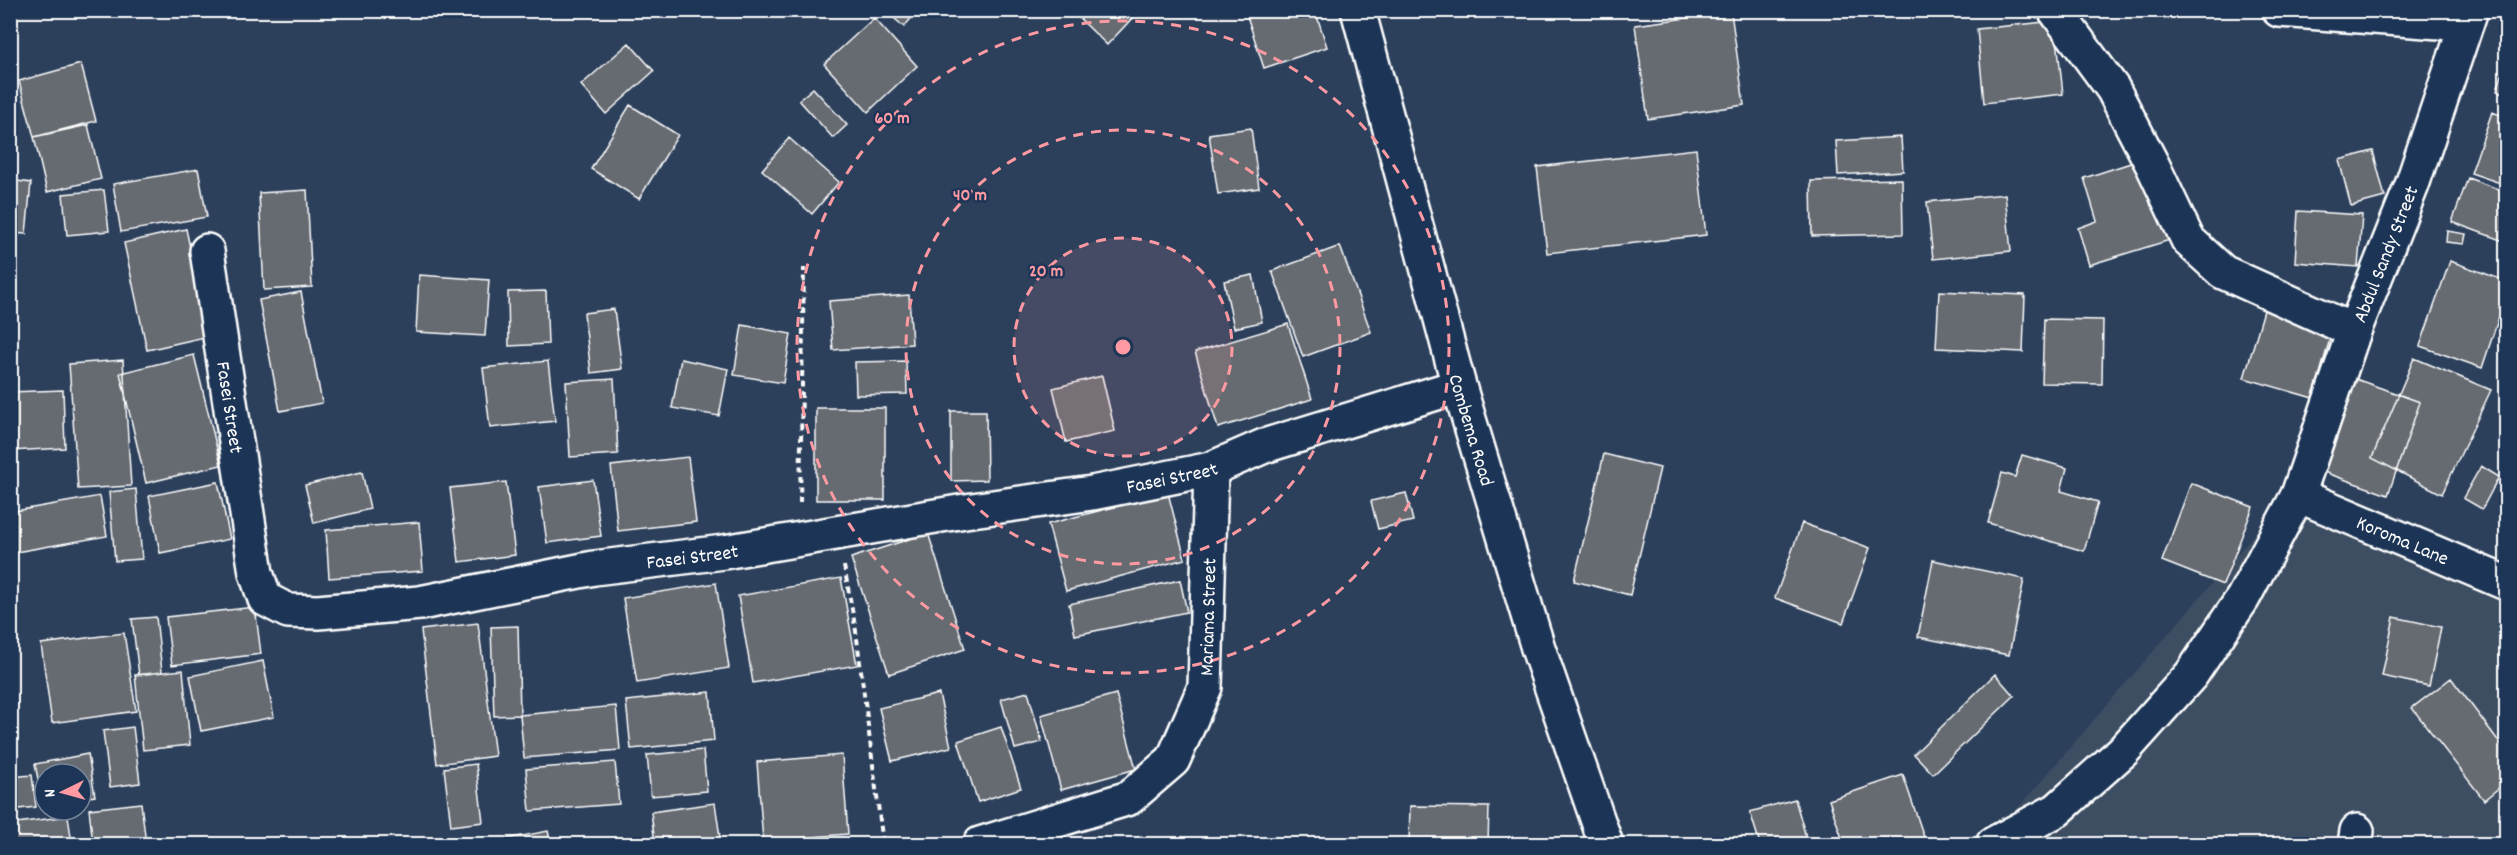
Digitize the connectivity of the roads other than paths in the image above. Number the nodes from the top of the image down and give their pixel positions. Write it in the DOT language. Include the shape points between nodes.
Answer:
graph roads {
  1 [pos="1358,10"];
  2 [pos="2055,10"];
  3 [pos="2279,10"];
  4 [pos="2468,17"];
  5 [pos="207,251"];
  6 [pos="2354,331"];
  7 [pos="1459,386"];
  8 [pos="1211,469"];
  9 [pos="2298,495"];
  10 [pos="2506,583"];
  11 [pos="981,844"];
  12 [pos="1606,844"];
  13 [pos="1993,844"];
  1 -- 7 [label="street, Combema Road"];
  2 -- 6 [label="street" via="2113,90 2188,240 2223,272"];
  3 -- 4 [label="street"];
  4 -- 6 [label="street, Abdul Sandy Street" via="2412,185"];
  5 -- 8 [label="street, Fasei Street" via="256,573 265,599 288,611 420,603 594,568 1092,494"];
  6 -- 9 [label="street, Abdul Sandy Street"];
  7 -- 8 [label="street, Fasei Street" via="1264,446"];
  7 -- 12 [label="street, Combema Road" via="1538,648"];
  8 -- 11 [label="street, Mariama Street" via="1205,687 1173,760 1129,798"];
  9 -- 10 [label="street, Koroma Lane"];
  9 -- 13 [label="street, Abdul Sandy Street" via="2242,598 2191,675 2124,751 2057,810"];
}
